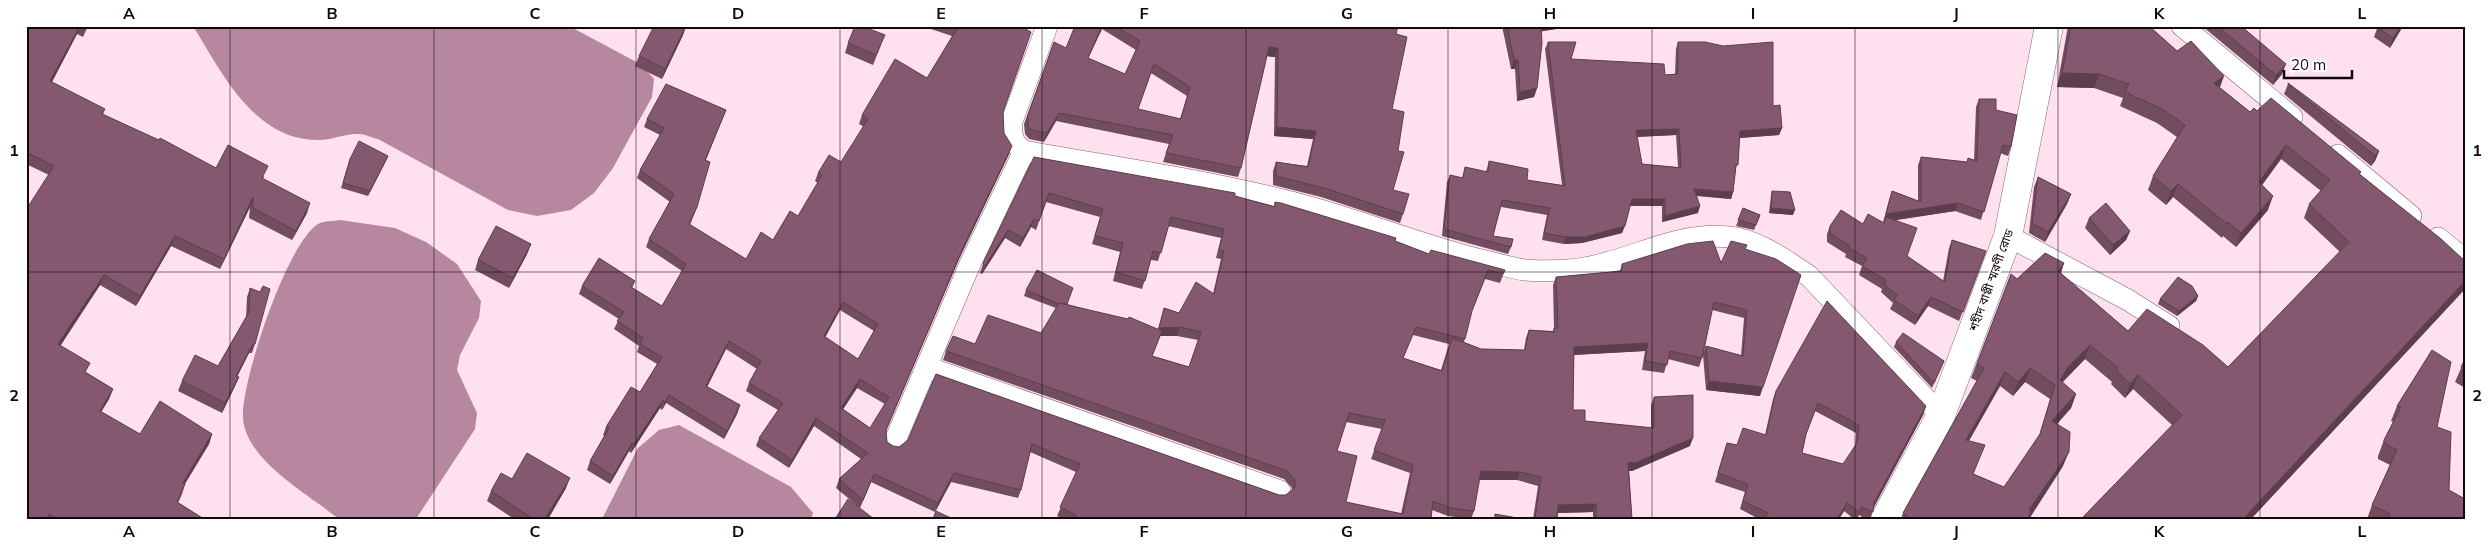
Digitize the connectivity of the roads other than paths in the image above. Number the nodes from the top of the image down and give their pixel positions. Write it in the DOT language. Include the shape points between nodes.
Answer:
graph roads {
  1 [pos="1047,26"];
  2 [pos="2049,26"];
  3 [pos="2182,26"];
  4 [pos="1024,152"];
  5 [pos="2008,236"];
  6 [pos="2465,260"];
  7 [pos="2189,339"];
  8 [pos="926,367"];
  9 [pos="1941,415"];
  10 [pos="894,443"];
  11 [pos="1280,491"];
  12 [pos="1885,519"];
  1 -- 4 [label="street" via="1012,121 1011,136 1015,145"];
  2 -- 5 [label="street, শহীদ বাপ্পী স্মরণী রোড"];
  3 -- 6 [label="street"];
  4 -- 8 [label="street" via="970,264"];
  4 -- 9 [label="street" via="1207,185 1316,209 1449,252 1522,269 1564,271 1606,264 1669,242 1703,236 1730,237 1756,244 1809,276"];
  5 -- 7 [label="street" via="2128,300"];
  5 -- 9 [label="street, শহীদ বাপ্পী স্মরণী রোড"];
  8 -- 10 [label="street"];
  8 -- 11 [label="street"];
  9 -- 12 [label="street, শহীদ বাপ্পী স্মরণী রোড"];
}
